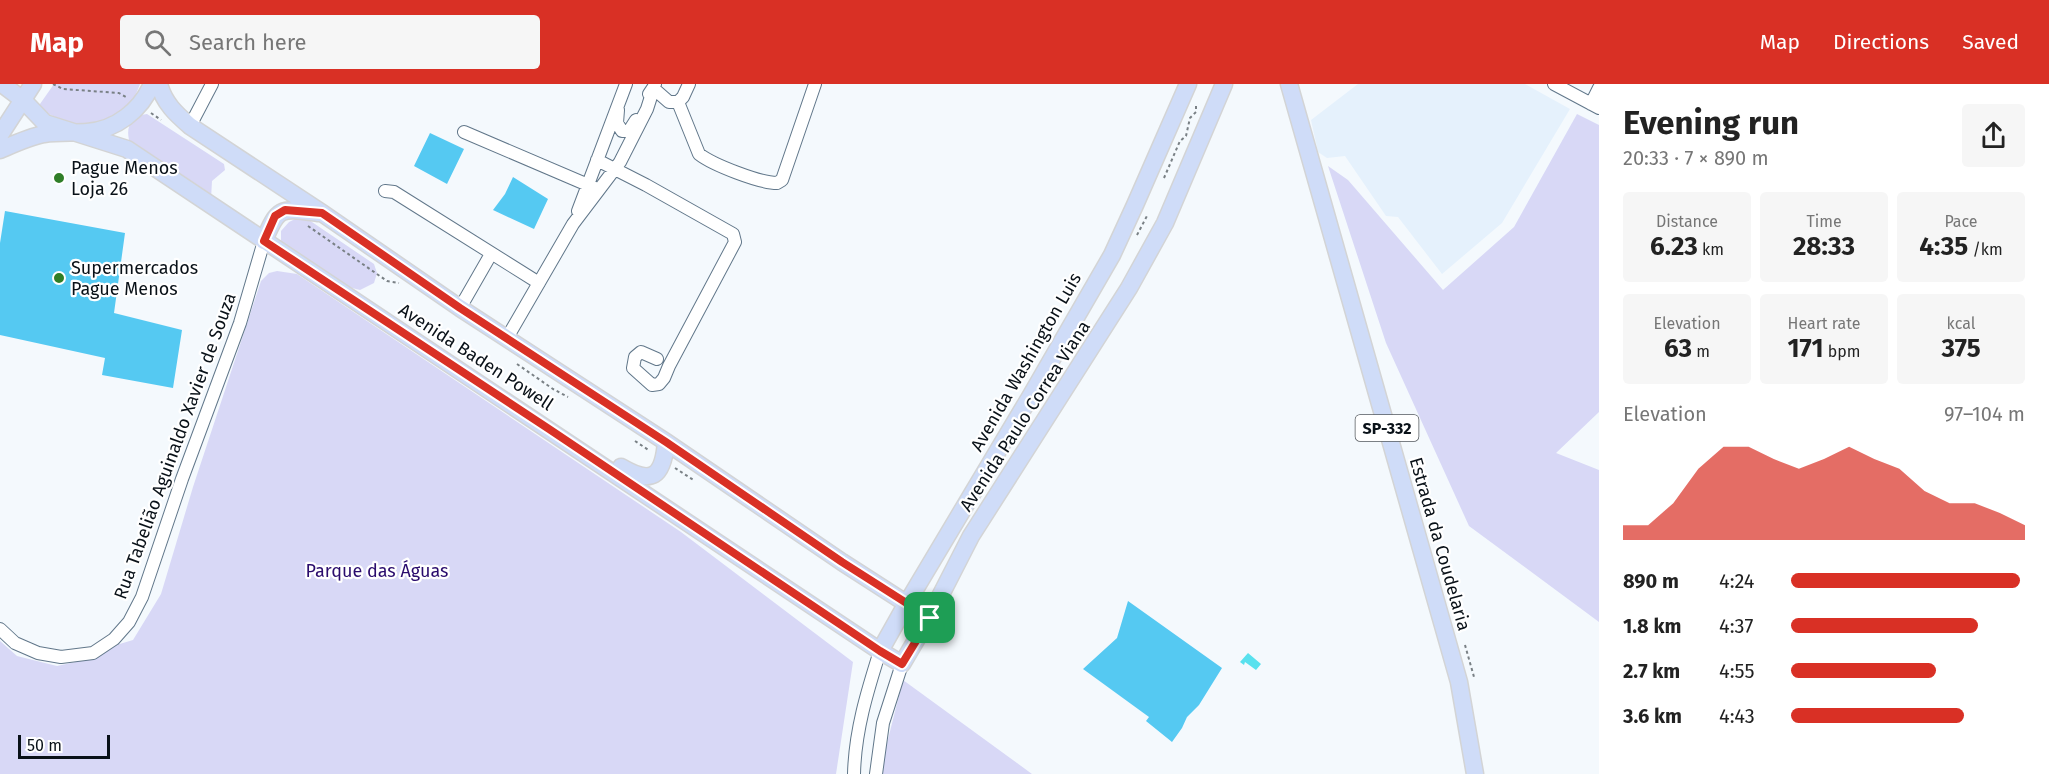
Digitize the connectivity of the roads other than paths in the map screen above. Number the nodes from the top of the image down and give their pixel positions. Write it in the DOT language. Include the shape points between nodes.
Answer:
graph roads {
  1 [pos="33,84"];
  2 [pos="152,84"];
  3 [pos="159,84"];
  4 [pos="212,84"];
  5 [pos="689,84"];
  6 [pos="815,84"];
  7 [pos="1188,84"];
  8 [pos="1224,84"];
  9 [pos="1289,84"];
  10 [pos="1554,84"];
  11 [pos="2,85"];
  12 [pos="654,86"];
  13 [pos="1599,88"];
  14 [pos="623,89"];
  15 [pos="23,100"];
  16 [pos="678,102"];
  17 [pos="1595,106"];
  18 [pos="190,126"];
  19 [pos="71,132"];
  20 [pos="464,132"];
  21 [pos="0,135"];
  22 [pos="0,150"];
  23 [pos="597,160"];
  24 [pos="614,170"];
  25 [pos="593,188"];
  26 [pos="385,191"];
  27 [pos="322,213"];
  28 [pos="264,241"];
  29 [pos="491,254"];
  30 [pos="539,283"];
  31 [pos="460,308"];
  32 [pos="507,338"];
  33 [pos="657,359"];
  34 [pos="549,429"];
  35 [pos="666,442"];
  36 [pos="907,603"];
  37 [pos="930,618"];
  38 [pos="0,629"];
  39 [pos="880,651"];
  40 [pos="902,664"];
  41 [pos="854,774"];
  42 [pos="876,774"];
  43 [pos="1475,774"];
  1 -- 15 [label="main road"];
  2 -- 19 [label="main road" via="138,105 117,123 89,132"];
  3 -- 18 [label="main road, Avenida Baden Powell" via="171,110"];
  4 -- 18 [label="street"];
  5 -- 16 [label="street"];
  6 -- 16 [label="street" via="782,180 777,183 736,171 699,154"];
  7 -- 36 [label="main road, Avenida Washington Luis" via="1112,255"];
  8 -- 37 [label="main road, Avenida Paulo Correa Viana" via="1165,223 1135,279 971,536"];
  9 -- 43 [label="main road, Estrada da Coudelaria / SP-332" via="1459,682"];
  10 -- 17 [label="street"];
  11 -- 15 [label="main road, Avenida Baden Powell"];
  12 -- 14 [label="street" via="632,128 626,132 619,128 617,118"];
  12 -- 16 [label="street" via="669,102"];
  12 -- 24 [label="street" via="647,109"];
  13 -- 17 [label="street"];
  14 -- 23 [label="street"];
  15 -- 19 [label="main road, Avenida Baden Powell" via="45,123"];
  15 -- 21 [label="main road"];
  18 -- 27 [label="main road, Avenida Baden Powell"];
  19 -- 22 [label="main road" via="45,134"];
  19 -- 28 [label="main road, Avenida Baden Powell" via="127,149"];
  20 -- 25 [label="street"];
  23 -- 24 [label="street"];
  23 -- 25 [label="street"];
  24 -- 25 [label="street"];
  24 -- 33 [label="street" via="733,234 735,242 664,378 652,385 633,368 635,357 641,352"];
  25 -- 30 [label="street"];
  26 -- 29 [label="street" via="393,192"];
  27 -- 28 [label="main road" via="281,211"];
  27 -- 31 [label="main road, Avenida Baden Powell"];
  28 -- 34 [label="main road, Avenida Baden Powell"];
  28 -- 38 [label="street, Rua Tabelião Aguinaldo Xavier de Souza" via="240,323 142,597 129,622 114,639 93,653 61,657 15,643"];
  29 -- 30 [label="street"];
  29 -- 31 [label="street"];
  30 -- 32 [label="street"];
  31 -- 32 [label="main road, Avenida Baden Powell"];
  32 -- 35 [label="main road, Avenida Baden Powell"];
  34 -- 35 [label="main road" via="644,477 657,472 664,461"];
  34 -- 39 [label="main road, Avenida Baden Powell"];
  35 -- 36 [label="main road, Avenida Baden Powell"];
  36 -- 37 [label="main road, Avenida Baden Powell"];
  36 -- 39 [label="main road, Avenida Washington Luis"];
  37 -- 40 [label="main road, Avenida Paulo Correa Viana"];
  39 -- 40 [label="main road, Avenida Baden Powell"];
  39 -- 41 [label="street" via="859,723"];
  40 -- 42 [label="street, Avenida Paulo Correa Viana" via="883,723"];
}
